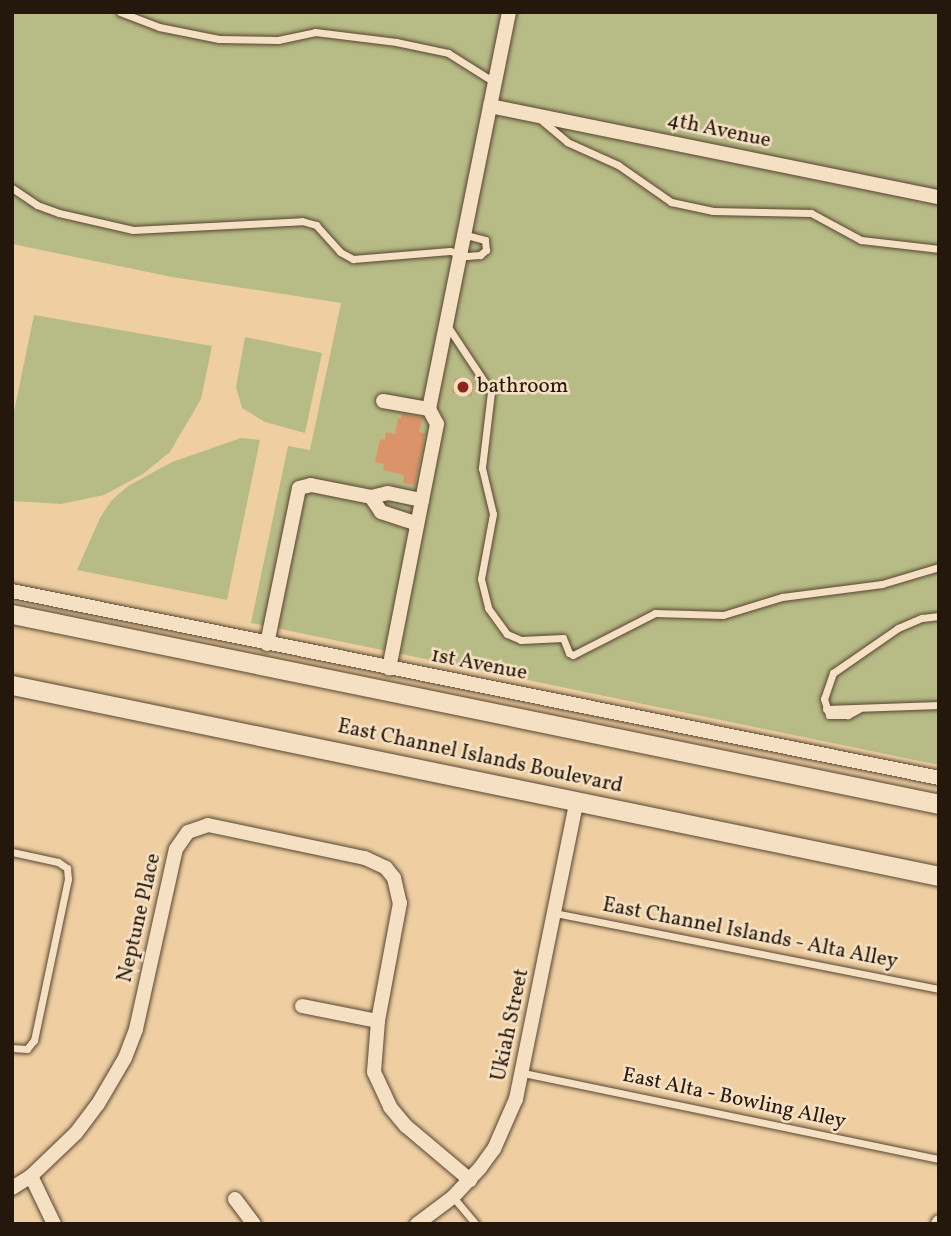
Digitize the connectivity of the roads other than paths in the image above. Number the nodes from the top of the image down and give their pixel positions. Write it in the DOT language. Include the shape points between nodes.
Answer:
graph roads {
  1 [pos="120,12"];
  2 [pos="509,12"];
  3 [pos="495,82"];
  4 [pos="490,106"];
  5 [pos="538,116"];
  6 [pos="12,188"];
  7 [pos="939,198"];
  8 [pos="463,234"];
  9 [pos="939,249"];
  10 [pos="459,255"];
  11 [pos="445,324"];
  12 [pos="383,401"];
  13 [pos="429,409"];
  14 [pos="371,497"];
  15 [pos="422,500"];
  16 [pos="417,524"];
  17 [pos="939,567"];
  18 [pos="12,591"];
  19 [pos="12,614"];
  20 [pos="939,616"];
  21 [pos="267,644"];
  22 [pos="389,668"];
  23 [pos="12,685"];
  24 [pos="939,705"];
  25 [pos="939,778"];
  26 [pos="578,800"];
  27 [pos="939,804"];
  28 [pos="12,852"];
  29 [pos="939,876"];
  30 [pos="555,913"];
  31 [pos="939,989"];
  32 [pos="302,1006"];
  33 [pos="378,1021"];
  34 [pos="12,1048"];
  35 [pos="523,1073"];
  36 [pos="939,1159"];
  37 [pos="31,1176"];
  38 [pos="470,1180"];
  39 [pos="12,1188"];
  40 [pos="453,1197"];
  41 [pos="235,1199"];
  42 [pos="54,1224"];
  43 [pos="254,1224"];
  44 [pos="417,1224"];
  45 [pos="476,1224"];
  1 -- 3 [label="lane" via="159,27 219,39 278,40 315,32 396,42 448,53"];
  2 -- 3 [label="street"];
  3 -- 4 [label="street"];
  4 -- 5 [label="street, 4th Avenue"];
  4 -- 8 [label="street"];
  5 -- 7 [label="street, 4th Avenue"];
  5 -- 9 [label="lane" via="567,142 636,176 671,202 713,211 811,213 861,240"];
  6 -- 10 [label="lane" via="59,214 133,230 302,221 316,225 340,252 353,259 450,251"];
  8 -- 10 [label="street"];
  8 -- 10 [label="lane" via="485,240 486,250 480,255"];
  10 -- 11 [label="street"];
  11 -- 13 [label="street"];
  11 -- 17 [label="lane" via="491,392 482,468 493,514 481,579 488,608 507,634 521,640 563,638 573,655 655,613 723,615 782,597 882,584"];
  12 -- 13 [label="street"];
  13 -- 15 [label="street" via="436,424"];
  14 -- 15 [label="street" via="388,493"];
  14 -- 16 [label="street" via="381,512"];
  14 -- 21 [label="street" via="311,485 299,488"];
  15 -- 16 [label="street"];
  16 -- 22 [label="street"];
  18 -- 21 [label="street, 1st Avenue"];
  19 -- 27 [label="main road"];
  20 -- 24 [label="lane" via="898,628 833,673 826,687 825,709 829,715 839,716 859,709"];
  21 -- 22 [label="street, 1st Avenue"];
  22 -- 25 [label="street, 1st Avenue"];
  23 -- 26 [label="main road, East Channel Islands Boulevard"];
  26 -- 29 [label="main road, East Channel Islands Boulevard"];
  26 -- 30 [label="street, Ukiah Street"];
  28 -- 34 [label="lane" via="58,862 67,868 68,879 34,1040 27,1049"];
  30 -- 31 [label="lane, East Channel Islands - Alta Alley"];
  30 -- 35 [label="street, Ukiah Street"];
  32 -- 33 [label="street"];
  33 -- 37 [label="street, Neptune Place" via="400,903 394,878 386,868 365,858 208,825 197,827 176,849 136,1029 125,1058 76,1133"];
  33 -- 38 [label="street, Neptune Place" via="374,1072 385,1098 406,1126"];
  35 -- 36 [label="lane, East Alta - Bowling Alley"];
  35 -- 38 [label="street, Ukiah Street" via="506,1126"];
  37 -- 39 [label="street, Neptune Place"];
  37 -- 42 [label="street"];
  38 -- 40 [label="street, Ukiah Street"];
  40 -- 44 [label="street, Ukiah Street"];
  40 -- 45 [label="lane"];
  41 -- 43 [label="street"];
}
